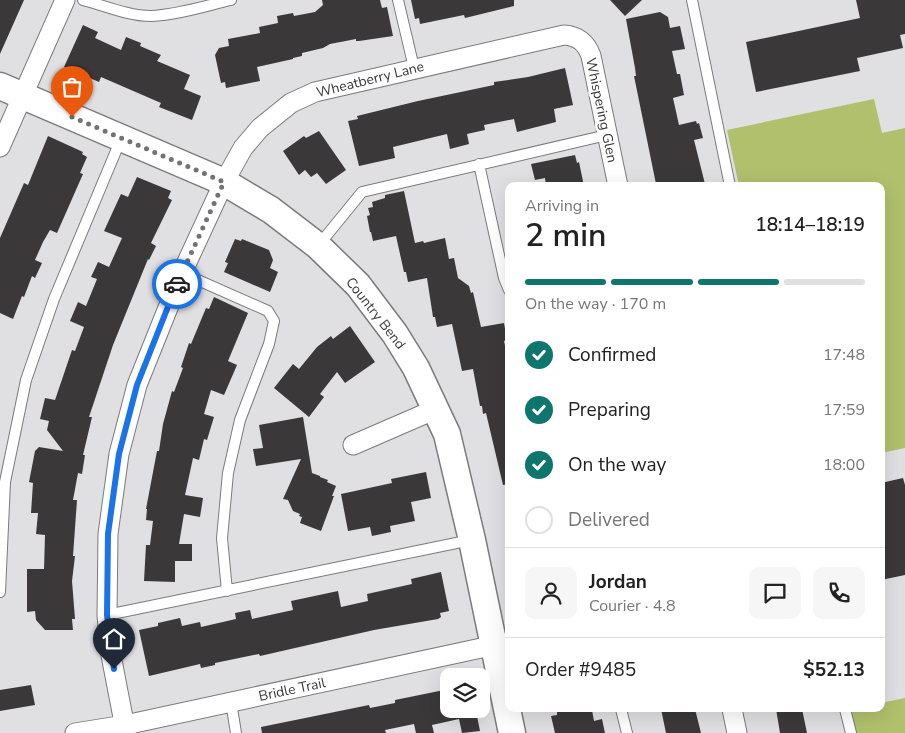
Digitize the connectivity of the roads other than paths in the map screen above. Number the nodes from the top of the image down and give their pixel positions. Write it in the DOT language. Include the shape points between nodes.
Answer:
graph roads {
  1 [pos="65,0"];
  2 [pos="84,0"];
  3 [pos="231,0"];
  4 [pos="398,0"];
  5 [pos="692,0"];
  6 [pos="578,38"];
  7 [pos="414,68"];
  8 [pos="11,91"];
  9 [pos="607,135"];
  10 [pos="122,138"];
  11 [pos="0,147"];
  12 [pos="479,164"];
  13 [pos="224,182"];
  14 [pos="617,182"];
  15 [pos="729,182"];
  16 [pos="318,246"];
  17 [pos="182,273"];
  18 [pos="505,280"];
  19 [pos="436,409"];
  20 [pos="352,445"];
  21 [pos="472,540"];
  22 [pos="227,590"];
  23 [pos="0,592"];
  24 [pos="107,615"];
  25 [pos="501,644"];
  26 [pos="505,676"];
  27 [pos="231,702"];
  28 [pos="509,712"];
  29 [pos="623,712"];
  30 [pos="733,712"];
  31 [pos="846,712"];
  32 [pos="125,729"];
  33 [pos="75,733"];
  34 [pos="236,733"];
  35 [pos="512,733"];
  36 [pos="627,733"];
  37 [pos="737,733"];
  38 [pos="851,733"];
  1 -- 8 [label="street"];
  2 -- 3 [label="lane" via="150,16"];
  4 -- 7 [label="lane"];
  5 -- 15 [label="lane"];
  6 -- 7 [label="street, Wheatberry Lane" via="564,35"];
  6 -- 9 [label="street, Whispering Glen" via="589,49"];
  7 -- 13 [label="street, Wheatberry Lane" via="315,92 291,103 260,128 243,148"];
  8 -- 10 [label="street, Country Bend"];
  8 -- 11 [label="street"];
  9 -- 12 [label="lane"];
  9 -- 14 [label="street, Whispering Glen"];
  10 -- 13 [label="street, Country Bend"];
  10 -- 23 [label="lane" via="54,299 26,380 5,482"];
  12 -- 16 [label="lane" via="362,192"];
  12 -- 18 [label="lane"];
  13 -- 16 [label="street, Country Bend" via="271,210"];
  13 -- 17 [label="street, Wheatberry Lane"];
  16 -- 19 [label="street, Country Bend" via="358,285 395,334"];
  17 -- 22 [label="lane" via="268,311 274,321 269,344 240,420 228,473 222,538"];
  17 -- 24 [label="street, Wheatberry Lane" via="137,385 119,454 108,534"];
  19 -- 20 [label="street"];
  19 -- 21 [label="street, Country Bend" via="447,434"];
  21 -- 22 [label="lane"];
  21 -- 25 [label="street, Country Bend"];
  22 -- 24 [label="lane"];
  24 -- 32 [label="street, Wheatberry Lane"];
  25 -- 26 [label="street, Country Bend"];
  25 -- 27 [label="street, Bridle Trail"];
  27 -- 32 [label="street, Bridle Trail"];
  27 -- 34 [label="lane"];
  28 -- 35 [label="street, Country Bend"];
  29 -- 36 [label="lane"];
  30 -- 37 [label="street"];
  31 -- 38 [label="lane"];
  32 -- 33 [label="street, Bridle Trail"];
}
